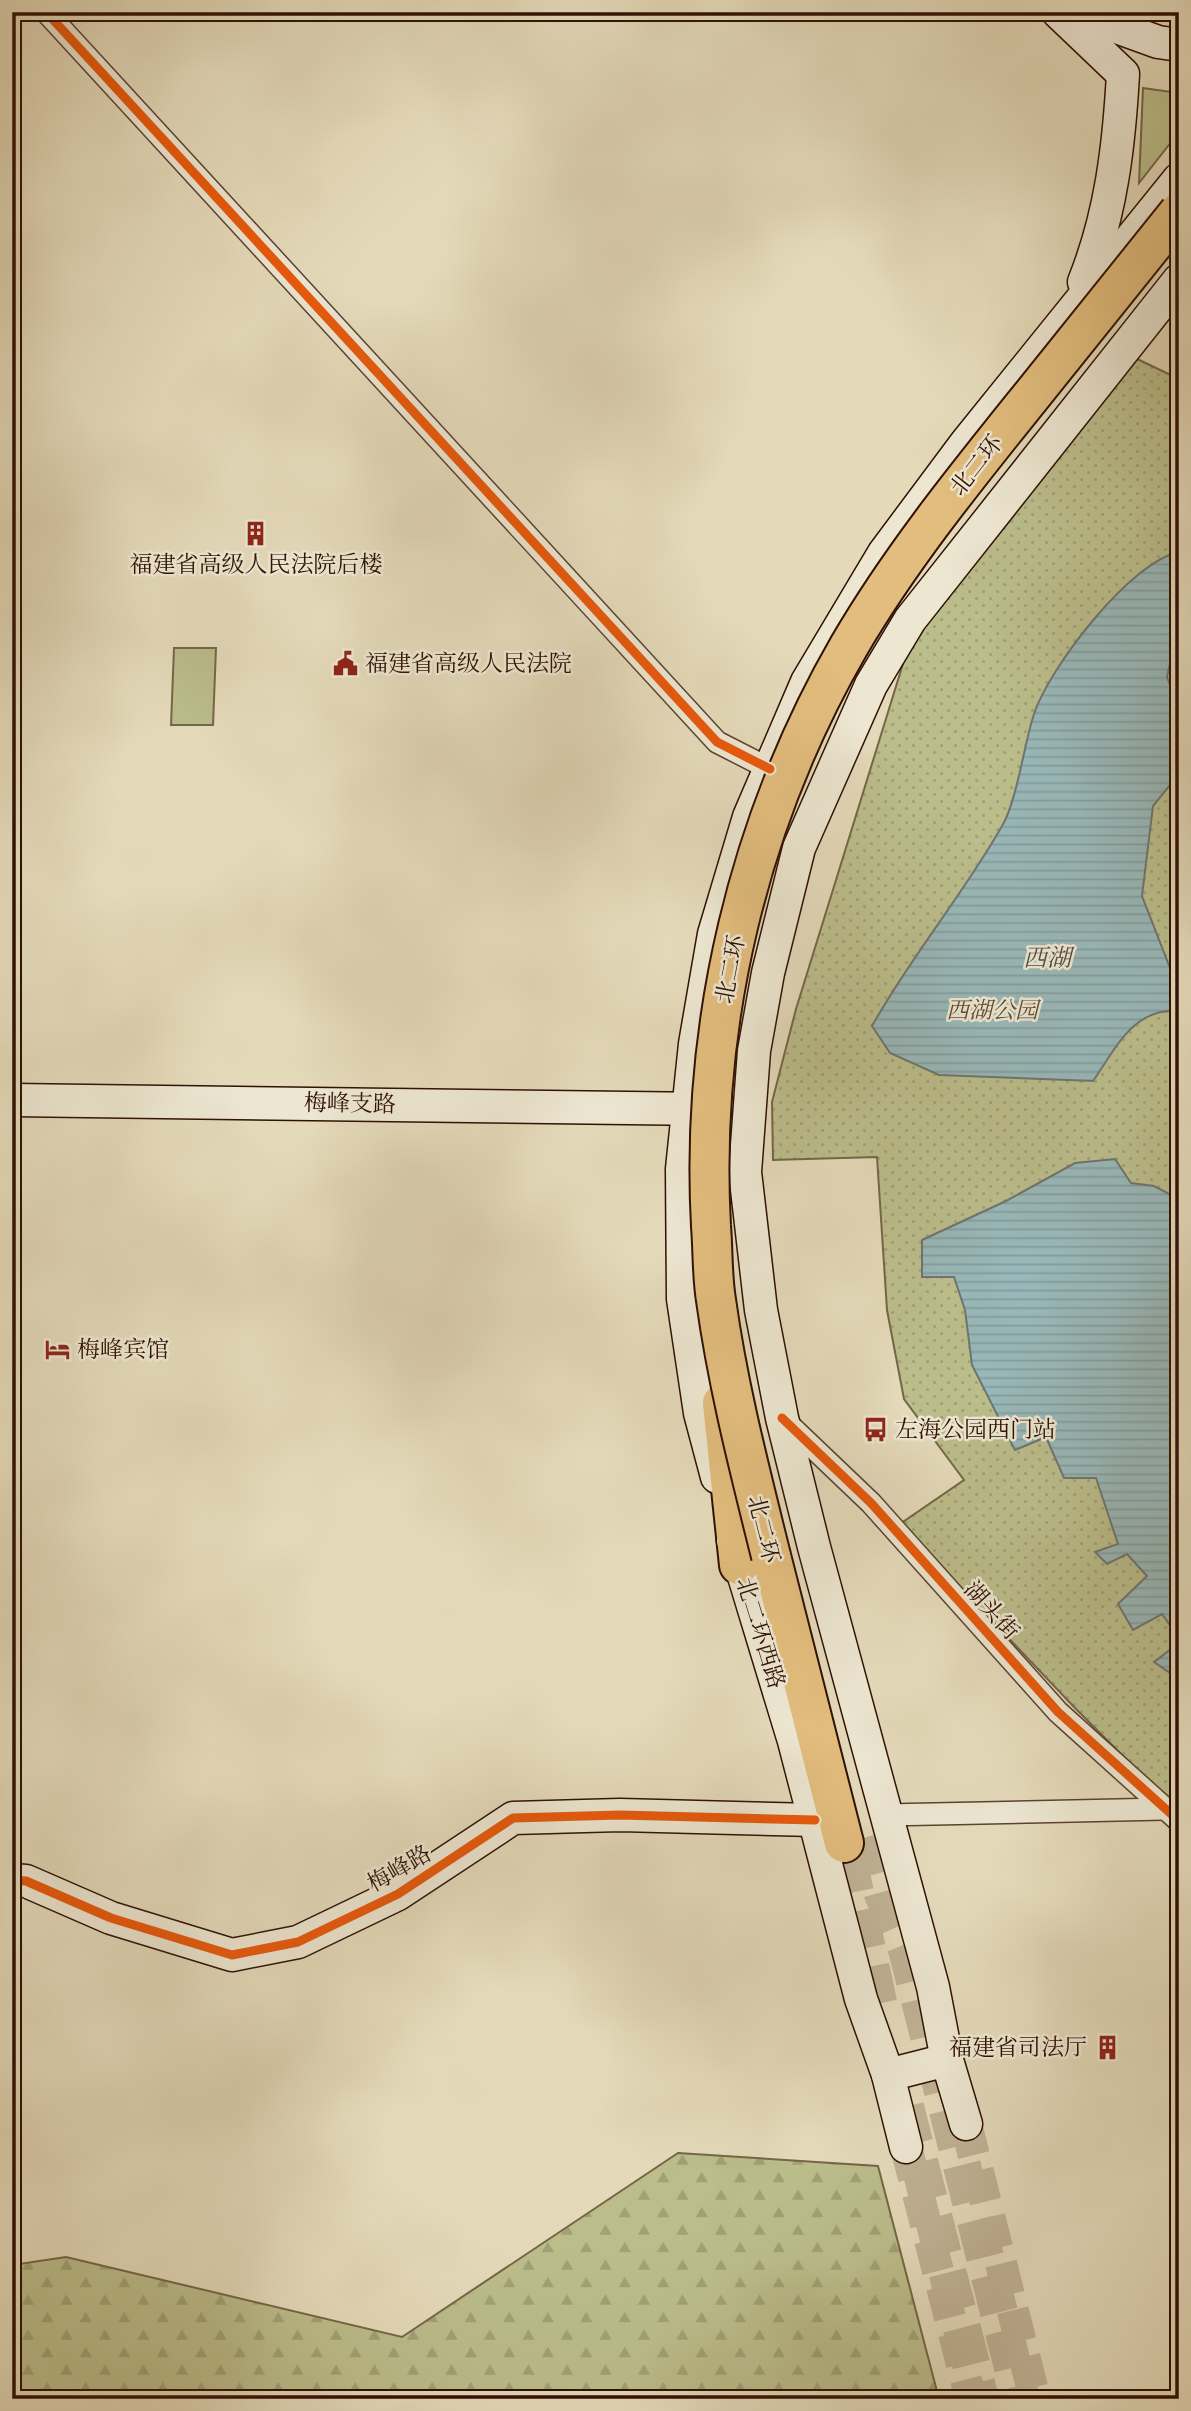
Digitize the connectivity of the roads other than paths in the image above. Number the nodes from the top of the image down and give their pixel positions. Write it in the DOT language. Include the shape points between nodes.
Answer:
graph roads {
  1 [pos="46,12"];
  2 [pos="1058,12"];
  3 [pos="1075,12"];
  4 [pos="1179,45"];
  5 [pos="1179,179"];
  6 [pos="1179,212"];
  7 [pos="1179,247"];
  8 [pos="1179,280"];
  9 [pos="1072,311"];
  10 [pos="770,769"];
  11 [pos="12,1100"];
  12 [pos="687,1108"];
  13 [pos="748,1111"];
  14 [pos="715,1297"];
  15 [pos="782,1418"];
  16 [pos="767,1557"];
  17 [pos="1171,1815"];
  18 [pos="815,1820"];
  19 [pos="865,1831"];
  20 [pos="12,1881"];
  21 [pos="947,2060"];
  22 [pos="888,2075"];
  23 [pos="966,2124"];
  24 [pos="906,2147"];
  1 -- 10 [label="street" via="717,742"];
  2 -- 9 [label="main road" via="1123,74 1120,132 1105,225"];
  3 -- 4 [label="main road"];
  5 -- 9 [label="main road, 北二环西路"];
  6 -- 14 [label="highway, 北二环, bridge" via="962,482 902,564 849,647 796,751 764,832 731,951 713,1063 708,1170"];
  7 -- 16 [label="highway, 北二环" via="977,496 921,573 817,761 784,840 752,967 738,1059 730,1171 737,1296 758,1408"];
  8 -- 13 [label="main road" via="910,620 871,685 799,848 768,973"];
  9 -- 10 [label="main road, 北二环西路" via="884,553 807,682"];
  10 -- 12 [label="main road, 北二环西路" via="749,817 714,934"];
  11 -- 12 [label="main road, 梅峰支路"];
  12 -- 13 [label="main road"];
  12 -- 16 [label="main road, 北二环西路" via="682,1169 683,1299 700,1413"];
  13 -- 15 [label="main road" via="745,1172 761,1310"];
  14 -- 16 [label="highway, 北二环, bridge"];
  14 -- 16 [label="highway, bridge" via="724,1430"];
  15 -- 17 [label="street, 湖头街" via="871,1503 1058,1712"];
  15 -- 19 [label="main road"];
  16 -- 18 [label="main road, 北二环西路" via="794,1741"];
  16 -- 19 [label="highway, 北二环"];
  17 -- 19 [label="street"];
  18 -- 20 [label="main road, 梅峰路" via="620,1815 513,1818 398,1894 298,1941 232,1955 111,1918 26,1881"];
  18 -- 22 [label="main road, 北二环西路" via="861,1999"];
  19 -- 21 [label="main road" via="933,1987"];
  21 -- 22 [label="main road"];
  21 -- 23 [label="main road"];
  22 -- 24 [label="main road, 北二环西路"];
}
